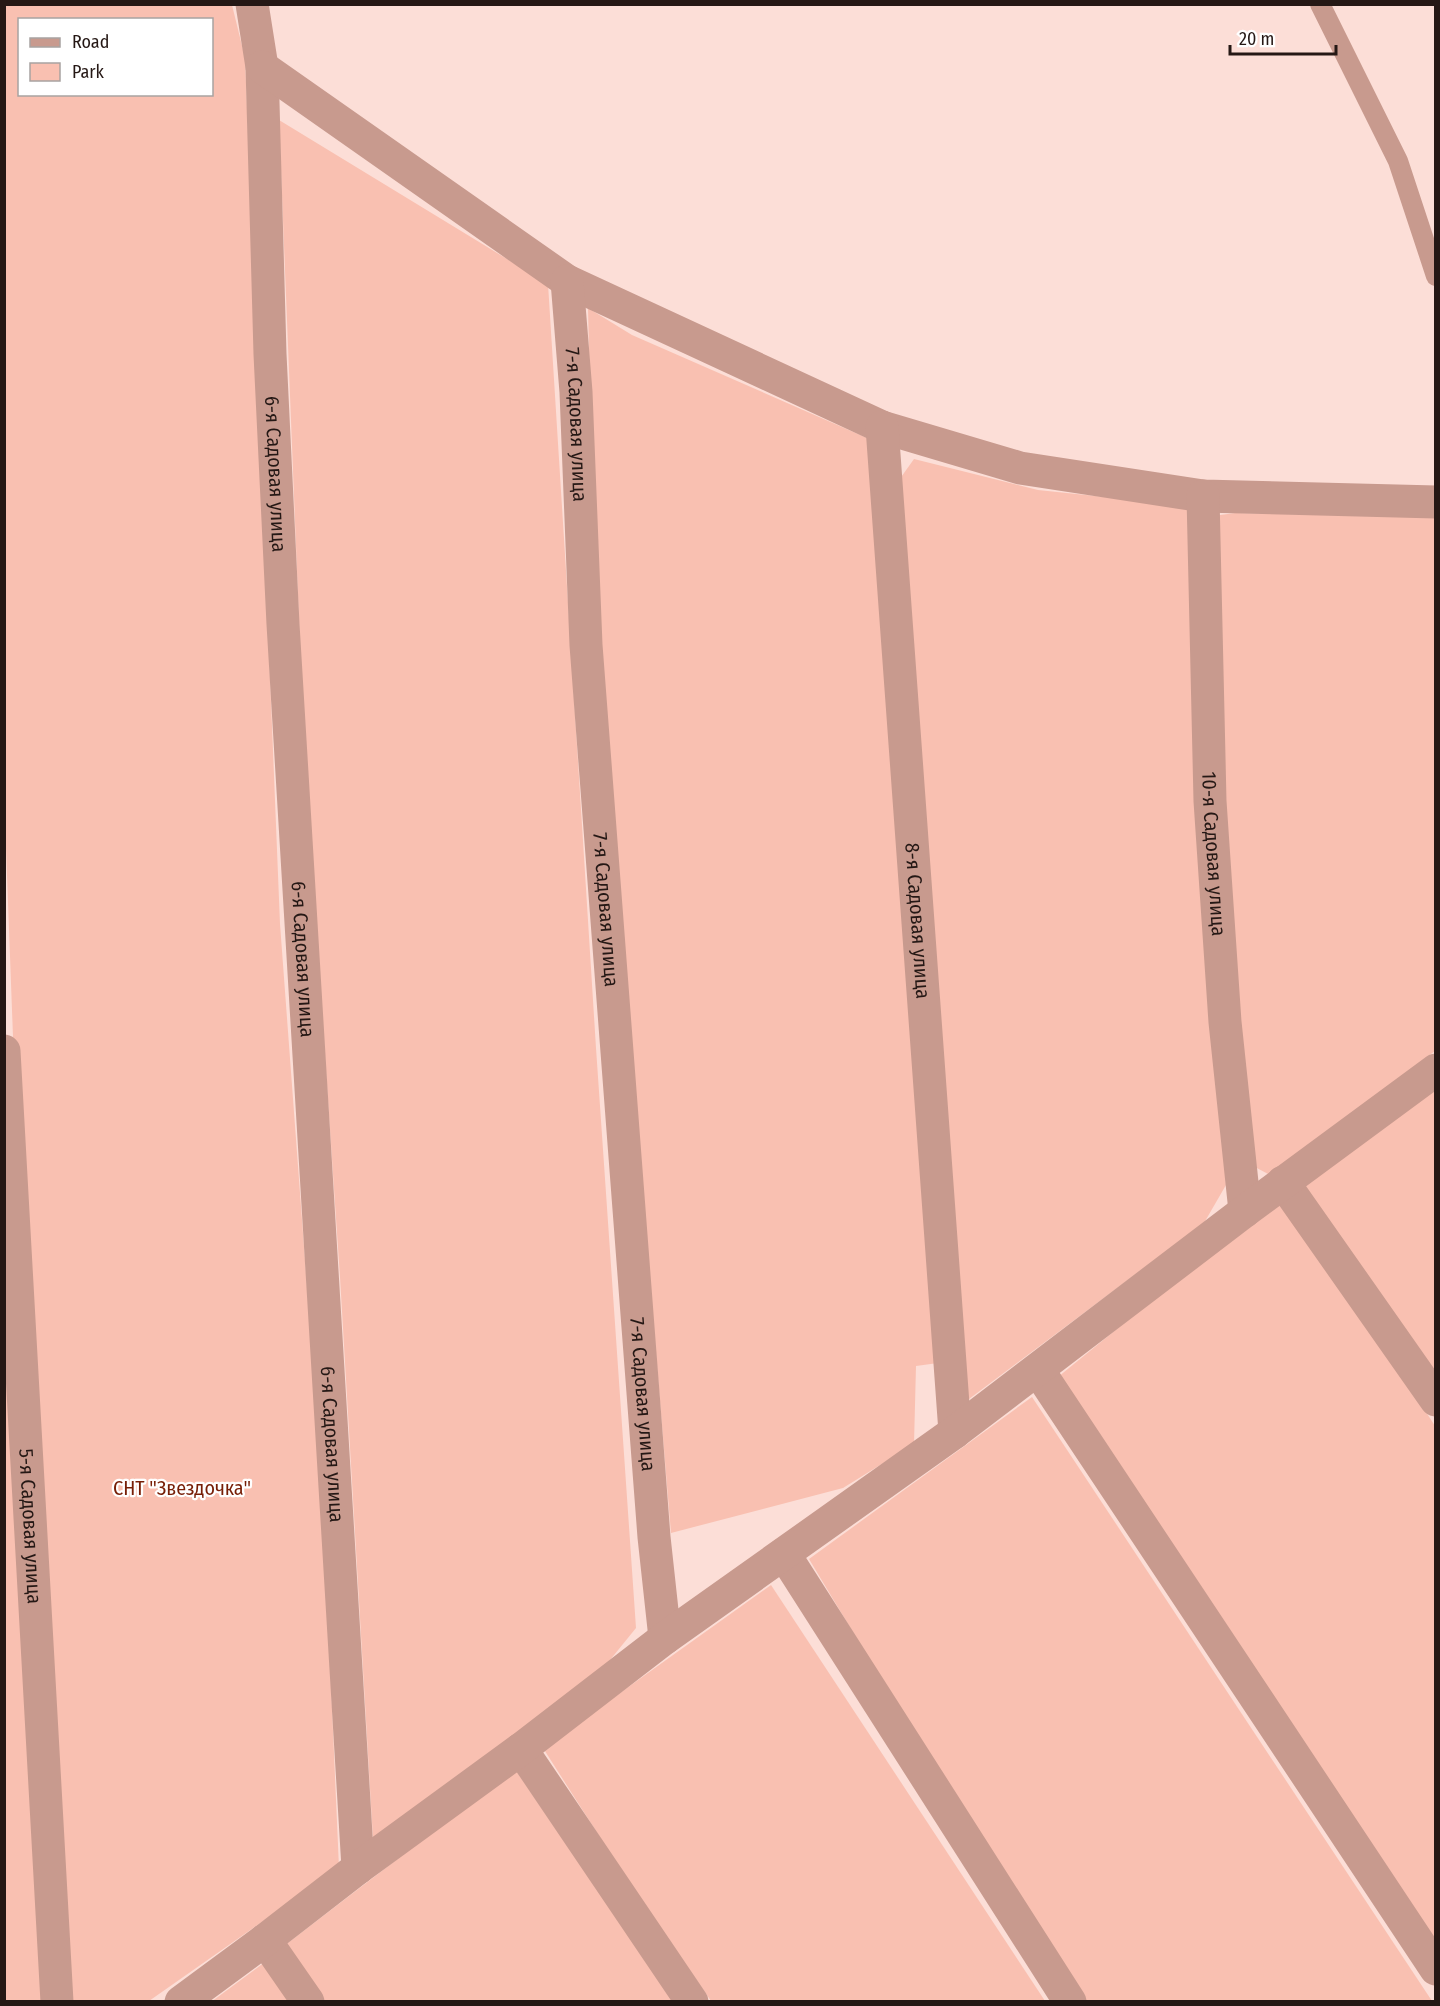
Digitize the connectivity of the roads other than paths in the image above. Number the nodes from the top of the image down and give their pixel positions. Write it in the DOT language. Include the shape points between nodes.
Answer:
graph roads {
  1 [pos="252,4"];
  2 [pos="1320,4"];
  3 [pos="262,67"];
  4 [pos="1436,276"];
  5 [pos="567,281"];
  6 [pos="882,427"];
  7 [pos="1203,496"];
  8 [pos="1436,501"];
  9 [pos="4,1051"];
  10 [pos="1436,1070"];
  11 [pos="1283,1182"];
  12 [pos="1245,1211"];
  13 [pos="1038,1370"];
  14 [pos="1436,1400"];
  15 [pos="954,1423"];
  16 [pos="784,1554"];
  17 [pos="665,1638"];
  18 [pos="521,1749"];
  19 [pos="357,1859"];
  20 [pos="265,1940"];
  21 [pos="1436,1969"];
  22 [pos="57,2001"];
  23 [pos="181,2001"];
  24 [pos="308,2001"];
  25 [pos="692,2001"];
  26 [pos="1070,2001"];
  1 -- 3 [label="street, 6-я Садовая улица"];
  2 -- 4 [label="lane" via="1398,161"];
  3 -- 5 [label="street"];
  3 -- 19 [label="street, 6-я Садовая улица" via="283,624"];
  5 -- 6 [label="street"];
  5 -- 17 [label="street, 7-я Садовая улица" via="576,392 586,645"];
  6 -- 7 [label="street" via="1020,468"];
  6 -- 15 [label="street, 8-я Садовая улица"];
  7 -- 8 [label="street"];
  7 -- 12 [label="street, 10-я Садовая улица" via="1210,801"];
  9 -- 22 [label="street, 5-я Садовая улица"];
  10 -- 11 [label="street"];
  11 -- 12 [label="street"];
  11 -- 14 [label="street"];
  12 -- 13 [label="street"];
  13 -- 15 [label="street"];
  13 -- 21 [label="street"];
  15 -- 16 [label="street"];
  16 -- 17 [label="street"];
  16 -- 26 [label="street"];
  17 -- 18 [label="street"];
  18 -- 19 [label="street"];
  18 -- 25 [label="street"];
  19 -- 20 [label="street"];
  20 -- 23 [label="street"];
  20 -- 24 [label="street"];
}
